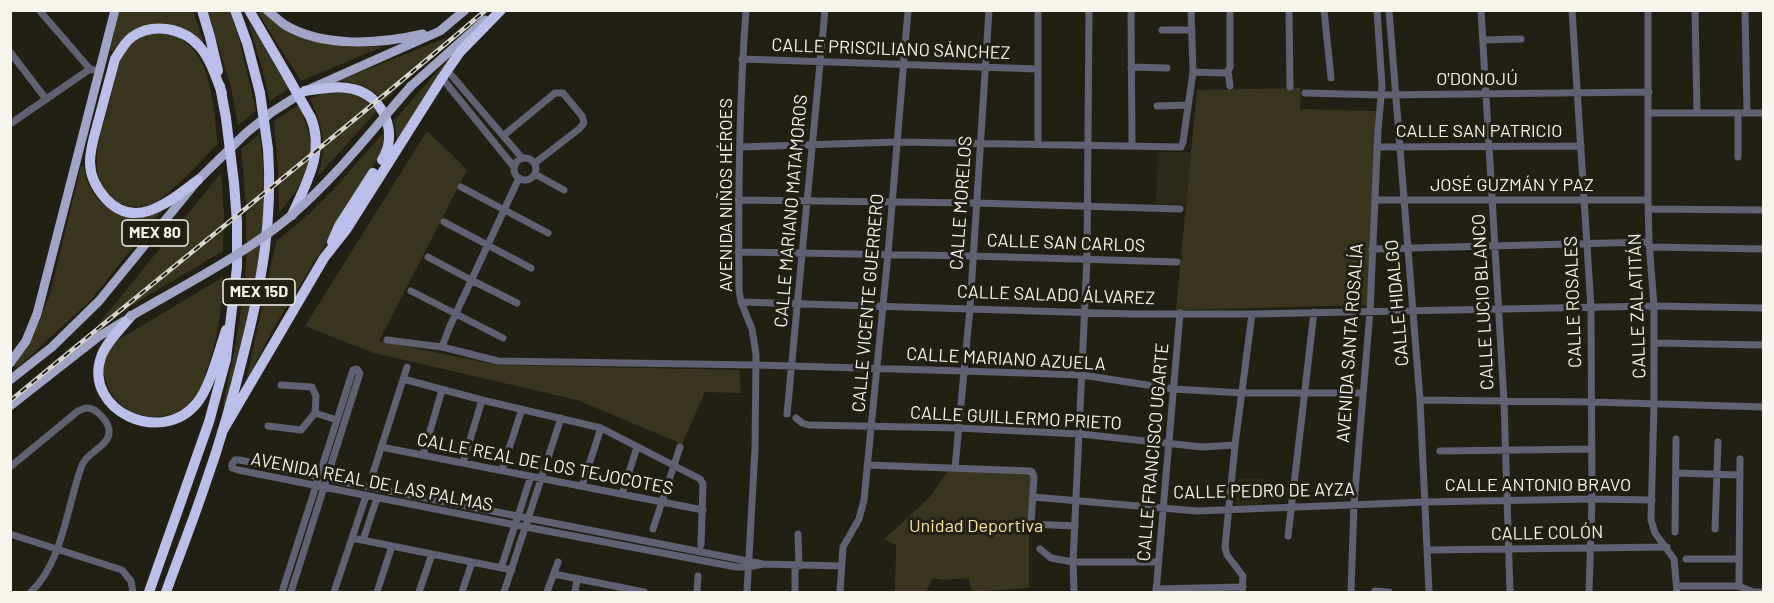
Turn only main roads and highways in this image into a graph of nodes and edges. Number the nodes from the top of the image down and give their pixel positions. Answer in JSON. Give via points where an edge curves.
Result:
{"nodes":[{"id":1,"x":115,"y":10,"type":"edge"},
{"id":2,"x":202,"y":10,"type":"edge"},
{"id":3,"x":235,"y":10,"type":"edge"},
{"id":4,"x":249,"y":10,"type":"edge"},
{"id":5,"x":267,"y":10,"type":"edge"},
{"id":6,"x":465,"y":10,"type":"edge"},
{"id":7,"x":496,"y":10,"type":"edge"},
{"id":8,"x":501,"y":10,"type":"edge"},
{"id":9,"x":440,"y":31,"type":"junction"},
{"id":10,"x":305,"y":91,"type":"junction"},
{"id":11,"x":222,"y":93,"type":"junction"},
{"id":12,"x":198,"y":180,"type":"junction"},
{"id":13,"x":292,"y":215,"type":"junction"},
{"id":14,"x":324,"y":258,"type":"junction"},
{"id":15,"x":232,"y":310,"type":"junction"},
{"id":16,"x":131,"y":316,"type":"junction"},
{"id":17,"x":10,"y":363,"type":"edge"},
{"id":18,"x":10,"y":381,"type":"edge"},
{"id":19,"x":10,"y":406,"type":"edge"},
{"id":20,"x":222,"y":432,"type":"junction"},
{"id":21,"x":167,"y":590,"type":"edge"},
{"id":22,"x":149,"y":592,"type":"edge"}],
"edges":[{"from":1,"to":17,"type":"main road","via":[[95,70],[37,314],[26,341]]},
{"from":2,"to":11,"type":"highway","number":"MEX 15D"},
{"from":3,"to":20,"type":"highway","number":"MEX 15D","bridge":true,"via":[[260,93],[270,193],[264,266]]},
{"from":4,"to":13,"type":"highway","bridge":true,"via":[[315,126],[314,164]]},
{"from":5,"to":9,"type":"main road","via":[[299,32],[322,38],[382,42]]},
{"from":6,"to":9,"type":"main road","number":"MEX 80"},
{"from":7,"to":13,"type":"main road","bridge":true,"via":[[411,86]]},
{"from":8,"to":14,"type":"highway","via":[[444,74],[346,230]]},
{"from":9,"to":10,"type":"main road","number":"MEX 80"},
{"from":10,"to":12,"type":"main road","number":"MEX 80","via":[[246,133]]},
{"from":10,"to":14,"type":"highway","via":[[341,87],[360,91],[378,106],[390,128],[387,152],[339,226]]},
{"from":11,"to":12,"type":"highway","via":[[202,49],[184,34],[158,28],[136,34],[115,59],[90,151],[91,173],[100,192],[118,208],[138,213],[159,208]]},
{"from":11,"to":15,"type":"highway","number":"MEX 15D","bridge":true,"via":[[237,222]]},
{"from":12,"to":18,"type":"main road","number":"MEX 80","via":[[99,302]]},
{"from":13,"to":16,"type":"main road","bridge":true,"via":[[240,252]]},
{"from":14,"to":20,"type":"highway"},
{"from":15,"to":16,"type":"highway","via":[[204,395],[186,414],[162,423],[134,420],[110,402],[102,388],[98,373],[101,357]]},
{"from":15,"to":22,"type":"highway","number":"MEX 15D","via":[[218,393]]},
{"from":16,"to":19,"type":"main road"},
{"from":20,"to":21,"type":"highway","number":"MEX 15D"}]}
